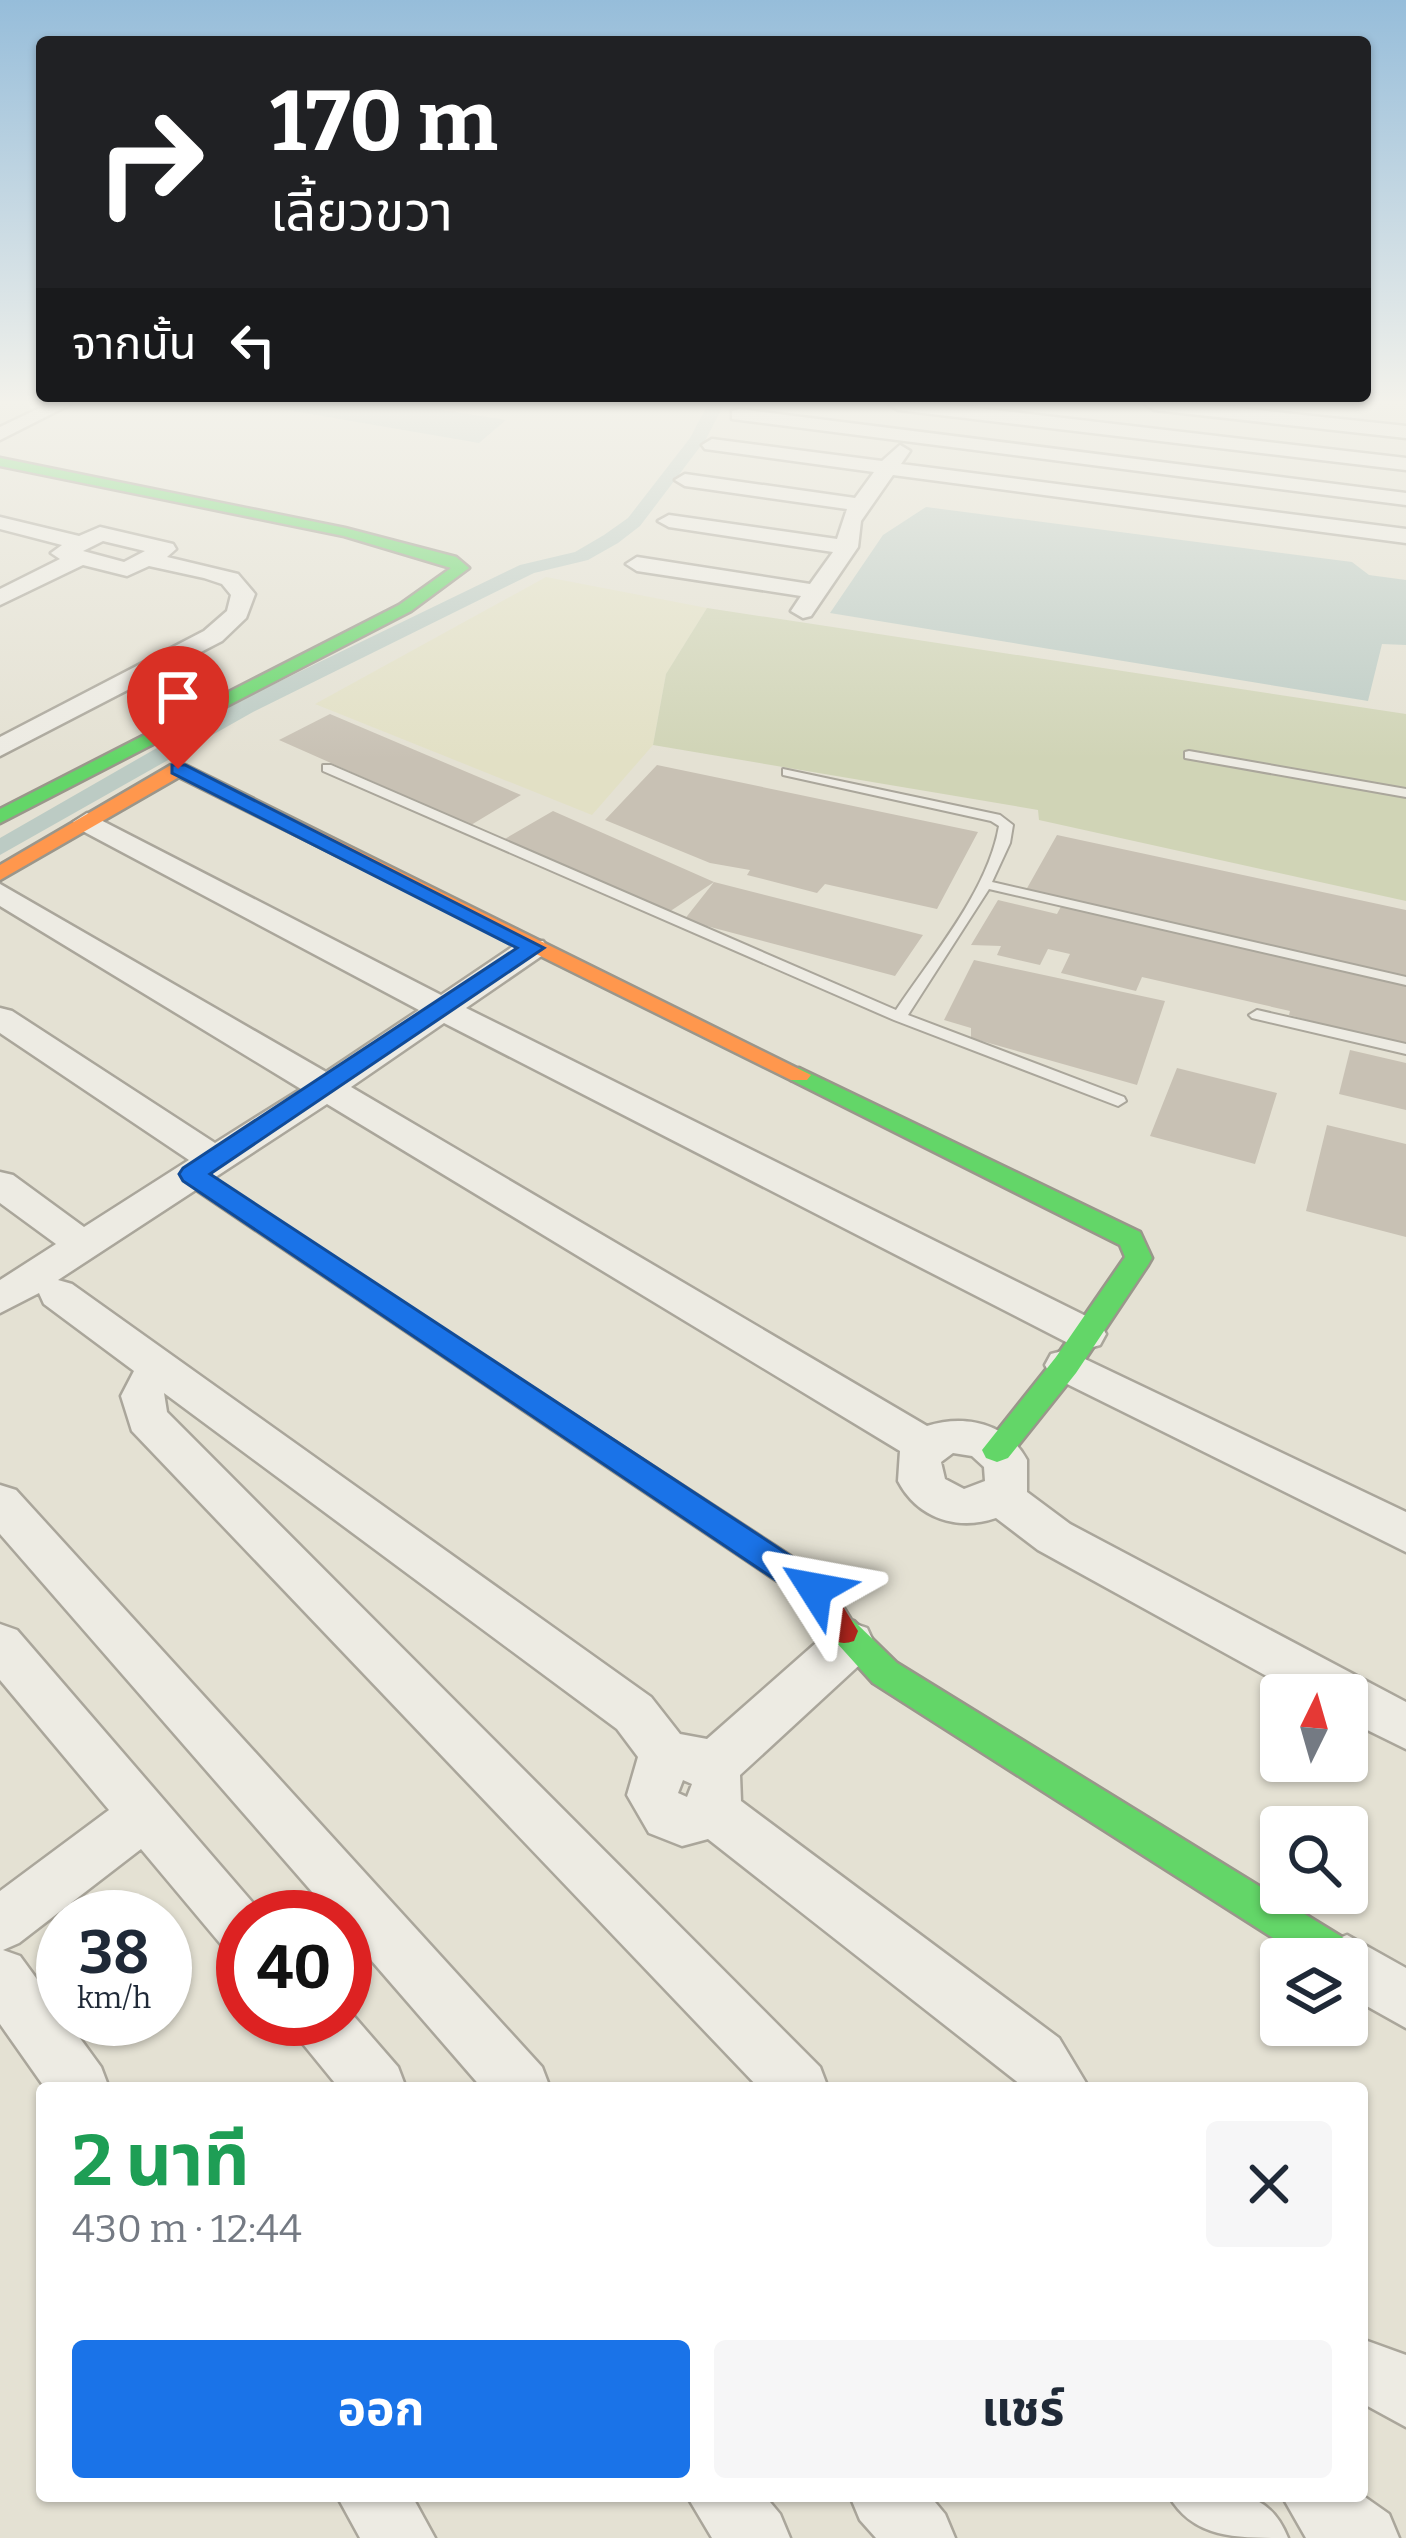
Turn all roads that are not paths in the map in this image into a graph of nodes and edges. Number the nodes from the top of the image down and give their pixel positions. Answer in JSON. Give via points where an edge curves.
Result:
{"nodes":[{"id":1,"x":298,"y":522,"type":"edge"},
{"id":2,"x":678,"y":522,"type":"edge"},
{"id":3,"x":850,"y":522,"type":"edge"},
{"id":4,"x":1301,"y":522,"type":"edge"},
{"id":5,"x":0,"y":523,"type":"edge"},
{"id":6,"x":1406,"y":536,"type":"edge"},
{"id":7,"x":848,"y":547,"type":"junction"},
{"id":8,"x":75,"y":551,"type":"junction"},
{"id":9,"x":638,"y":563,"type":"dead end"},
{"id":10,"x":0,"y":585,"type":"edge"},
{"id":11,"x":0,"y":598,"type":"edge"},
{"id":12,"x":0,"y":748,"type":"edge"},
{"id":13,"x":1189,"y":755,"type":"dead end"},
{"id":14,"x":327,"y":768,"type":"dead end"},
{"id":15,"x":788,"y":772,"type":"dead end"},
{"id":16,"x":1406,"y":793,"type":"edge"},
{"id":17,"x":0,"y":817,"type":"edge"},
{"id":18,"x":87,"y":822,"type":"junction"},
{"id":19,"x":0,"y":874,"type":"edge"},
{"id":20,"x":984,"y":884,"type":"junction"},
{"id":21,"x":0,"y":893,"type":"edge"},
{"id":22,"x":532,"y":948,"type":"junction"},
{"id":23,"x":1406,"y":981,"type":"edge"},
{"id":24,"x":442,"y":1010,"type":"junction"},
{"id":25,"x":1257,"y":1015,"type":"dead end"},
{"id":26,"x":899,"y":1017,"type":"junction"},
{"id":27,"x":0,"y":1018,"type":"edge"},
{"id":28,"x":1406,"y":1048,"type":"edge"},
{"id":29,"x":325,"y":1089,"type":"junction"},
{"id":30,"x":1118,"y":1101,"type":"dead end"},
{"id":31,"x":203,"y":1167,"type":"junction"},
{"id":32,"x":0,"y":1184,"type":"edge"},
{"id":33,"x":83,"y":1245,"type":"junction"},
{"id":34,"x":58,"y":1294,"type":"dead end"},
{"id":35,"x":0,"y":1299,"type":"edge"},
{"id":36,"x":1076,"y":1350,"type":"junction"},
{"id":37,"x":158,"y":1366,"type":"junction"},
{"id":38,"x":926,"y":1446,"type":"junction"},
{"id":39,"x":998,"y":1473,"type":"junction"},
{"id":40,"x":0,"y":1503,"type":"edge"},
{"id":41,"x":1406,"y":1533,"type":"edge"},
{"id":42,"x":850,"y":1643,"type":"junction"},
{"id":43,"x":0,"y":1645,"type":"edge"},
{"id":44,"x":1406,"y":1727,"type":"edge"},
{"id":45,"x":697,"y":1780,"type":"junction"},
{"id":46,"x":146,"y":1814,"type":"junction"},
{"id":47,"x":216,"y":1898,"type":"edge"},
{"id":48,"x":0,"y":1924,"type":"edge"},
{"id":49,"x":1307,"y":1938,"type":"edge"},
{"id":50,"x":0,"y":1976,"type":"edge"},
{"id":51,"x":1368,"y":1976,"type":"edge"},
{"id":52,"x":1406,"y":2000,"type":"edge"},
{"id":53,"x":342,"y":2046,"type":"edge"},
{"id":54,"x":76,"y":2082,"type":"edge"},
{"id":55,"x":372,"y":2082,"type":"edge"},
{"id":56,"x":515,"y":2082,"type":"edge"},
{"id":57,"x":793,"y":2082,"type":"edge"},
{"id":58,"x":1056,"y":2082,"type":"edge"},
{"id":59,"x":375,"y":2502,"type":"edge"},
{"id":60,"x":726,"y":2502,"type":"edge"},
{"id":61,"x":889,"y":2502,"type":"edge"},
{"id":62,"x":1210,"y":2502,"type":"edge"},
{"id":63,"x":1320,"y":2502,"type":"edge"},
{"id":64,"x":401,"y":2538,"type":"edge"},
{"id":65,"x":756,"y":2538,"type":"edge"},
{"id":66,"x":921,"y":2538,"type":"edge"},
{"id":67,"x":1254,"y":2538,"type":"edge"},
{"id":68,"x":1365,"y":2538,"type":"edge"}],
"edges":[{"from":1,"to":17,"type":"street","via":[[461,568],[405,608]]},
{"from":2,"to":7,"type":"street"},
{"from":3,"to":7,"type":"street"},
{"from":4,"to":6,"type":"street"},
{"from":5,"to":8,"type":"street"},
{"from":7,"to":9,"type":"street","via":[[810,601]]},
{"from":8,"to":10,"type":"street"},
{"from":8,"to":11,"type":"street"},
{"from":8,"to":12,"type":"street","via":[[100,534],[165,548],[146,559],[230,579],[243,594],[238,613],[213,636]]},
{"from":13,"to":16,"type":"lane"},
{"from":14,"to":26,"type":"lane"},
{"from":15,"to":20,"type":"lane","via":[[995,818],[1006,835]]},
{"from":18,"to":19,"type":"street"},
{"from":18,"to":22,"type":"street","via":[[178,769]]},
{"from":18,"to":24,"type":"street"},
{"from":20,"to":23,"type":"lane"},
{"from":20,"to":26,"type":"lane"},
{"from":21,"to":29,"type":"street"},
{"from":22,"to":24,"type":"street"},
{"from":22,"to":36,"type":"street","via":[[1131,1239],[1139,1258]]},
{"from":24,"to":29,"type":"street"},
{"from":24,"to":36,"type":"street"},
{"from":25,"to":28,"type":"lane"},
{"from":26,"to":30,"type":"lane"},
{"from":27,"to":31,"type":"street"},
{"from":29,"to":31,"type":"street"},
{"from":29,"to":38,"type":"street"},
{"from":31,"to":33,"type":"street"},
{"from":31,"to":42,"type":"street","via":[[815,1589]]},
{"from":32,"to":33,"type":"street"},
{"from":33,"to":35,"type":"street"},
{"from":34,"to":37,"type":"street"},
{"from":36,"to":39,"type":"street"},
{"from":36,"to":41,"type":"street"},
{"from":37,"to":45,"type":"street","via":[[634,1713]]},
{"from":37,"to":57,"type":"street","via":[[142,1396],[147,1419]]},
{"from":38,"to":39,"type":"street","via":[[969,1436]]},
{"from":38,"to":39,"type":"street","via":[[920,1481],[941,1502],[974,1508]]},
{"from":39,"to":44,"type":"street","via":[[1054,1537]]},
{"from":40,"to":56,"type":"street"},
{"from":42,"to":45,"type":"street"},
{"from":42,"to":49,"type":"street"},
{"from":43,"to":46,"type":"street"},
{"from":45,"to":58,"type":"street","via":[[1040,2058]]},
{"from":46,"to":47,"type":"street"},
{"from":46,"to":48,"type":"street"},
{"from":50,"to":54,"type":"street"},
{"from":51,"to":52,"type":"street"},
{"from":53,"to":55,"type":"street"},
{"from":59,"to":64,"type":"street"},
{"from":60,"to":65,"type":"street"},
{"from":61,"to":66,"type":"street"},
{"from":62,"to":67,"type":"street"},
{"from":63,"to":68,"type":"street"}]}
